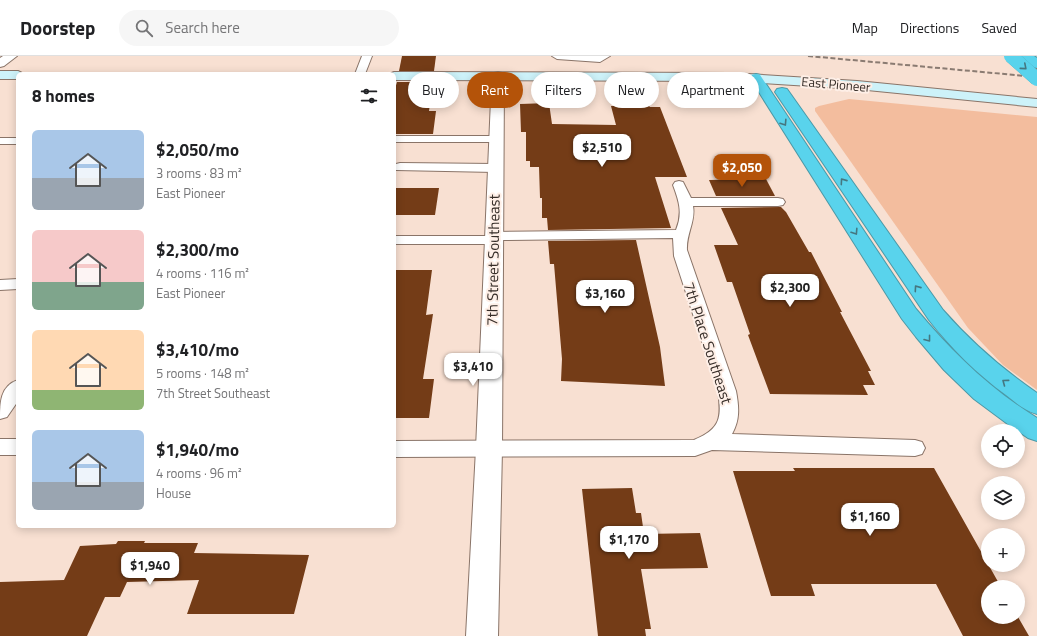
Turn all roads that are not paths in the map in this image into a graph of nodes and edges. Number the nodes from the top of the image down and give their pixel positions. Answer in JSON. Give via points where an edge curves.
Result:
{"nodes":[{"id":1,"x":11,"y":56,"type":"edge"},
{"id":2,"x":367,"y":56,"type":"edge"},
{"id":3,"x":557,"y":56,"type":"edge"},
{"id":4,"x":605,"y":56,"type":"edge"},
{"id":5,"x":1011,"y":56,"type":"edge"},
{"id":6,"x":1027,"y":56,"type":"edge"},
{"id":7,"x":0,"y":63,"type":"edge"},
{"id":8,"x":1037,"y":64,"type":"edge"},
{"id":9,"x":361,"y":72,"type":"edge"},
{"id":10,"x":0,"y":75,"type":"edge"},
{"id":11,"x":16,"y":75,"type":"edge"},
{"id":12,"x":396,"y":76,"type":"edge"},
{"id":13,"x":467,"y":76,"type":"edge"},
{"id":14,"x":523,"y":76,"type":"edge"},
{"id":15,"x":1037,"y":78,"type":"edge"},
{"id":16,"x":764,"y":79,"type":"junction"},
{"id":17,"x":1037,"y":103,"type":"edge"},
{"id":18,"x":497,"y":108,"type":"edge"},
{"id":19,"x":396,"y":139,"type":"edge"},
{"id":20,"x":496,"y":139,"type":"junction"},
{"id":21,"x":0,"y":141,"type":"edge"},
{"id":22,"x":16,"y":141,"type":"edge"},
{"id":23,"x":400,"y":167,"type":"dead end"},
{"id":24,"x":495,"y":168,"type":"junction"},
{"id":25,"x":778,"y":202,"type":"dead end"},
{"id":26,"x":681,"y":234,"type":"junction"},
{"id":27,"x":494,"y":238,"type":"junction"},
{"id":28,"x":396,"y":240,"type":"edge"},
{"id":29,"x":16,"y":284,"type":"edge"},
{"id":30,"x":0,"y":285,"type":"edge"},
{"id":31,"x":16,"y":390,"type":"edge"},
{"id":32,"x":1037,"y":405,"type":"edge"},
{"id":33,"x":0,"y":412,"type":"edge"},
{"id":34,"x":1037,"y":431,"type":"edge"},
{"id":35,"x":712,"y":442,"type":"junction"},
{"id":36,"x":0,"y":447,"type":"edge"},
{"id":37,"x":16,"y":447,"type":"edge"},
{"id":38,"x":915,"y":448,"type":"dead end"},
{"id":39,"x":396,"y":449,"type":"edge"},
{"id":40,"x":489,"y":449,"type":"junction"},
{"id":41,"x":482,"y":636,"type":"edge"}],
"edges":[{"from":1,"to":7,"type":"street"},
{"from":2,"to":9,"type":"lane"},
{"from":3,"to":4,"type":"lane","via":[[600,59]]},
{"from":5,"to":15,"type":"highway","one_way":true,"bridge":true},
{"from":6,"to":8,"type":"highway"},
{"from":10,"to":11,"type":"main road"},
{"from":12,"to":13,"type":"main road","name":"East Pioneer"},
{"from":14,"to":16,"type":"main road","name":"East Pioneer","via":[[708,76]]},
{"from":16,"to":17,"type":"main road","name":"East Pioneer","via":[[857,85]]},
{"from":32,"to":16,"type":"highway","one_way":true,"via":[[992,372],[953,337]]},
{"from":16,"to":34,"type":"highway","one_way":true,"via":[[909,314],[932,344],[985,395]]},
{"from":18,"to":20,"type":"street","name":"7th Street Southeast"},
{"from":19,"to":20,"type":"lane"},
{"from":20,"to":24,"type":"street","name":"7th Street Southeast"},
{"from":21,"to":22,"type":"lane"},
{"from":23,"to":24,"type":"lane"},
{"from":24,"to":27,"type":"street","name":"7th Street Southeast"},
{"from":25,"to":26,"type":"lane","name":"7th Place Southeast","via":[[682,193],[688,218]]},
{"from":26,"to":27,"type":"lane"},
{"from":26,"to":35,"type":"lane","name":"7th Place Southeast","via":[[680,256],[730,406],[729,422]]},
{"from":27,"to":28,"type":"lane"},
{"from":27,"to":40,"type":"street","name":"7th Street Southeast"},
{"from":29,"to":30,"type":"lane"},
{"from":31,"to":33,"type":"lane"},
{"from":35,"to":38,"type":"lane"},
{"from":35,"to":40,"type":"lane","via":[[695,448]]},
{"from":36,"to":37,"type":"lane"},
{"from":39,"to":40,"type":"lane"},
{"from":40,"to":41,"type":"street","name":"7th Street Southeast"}]}
